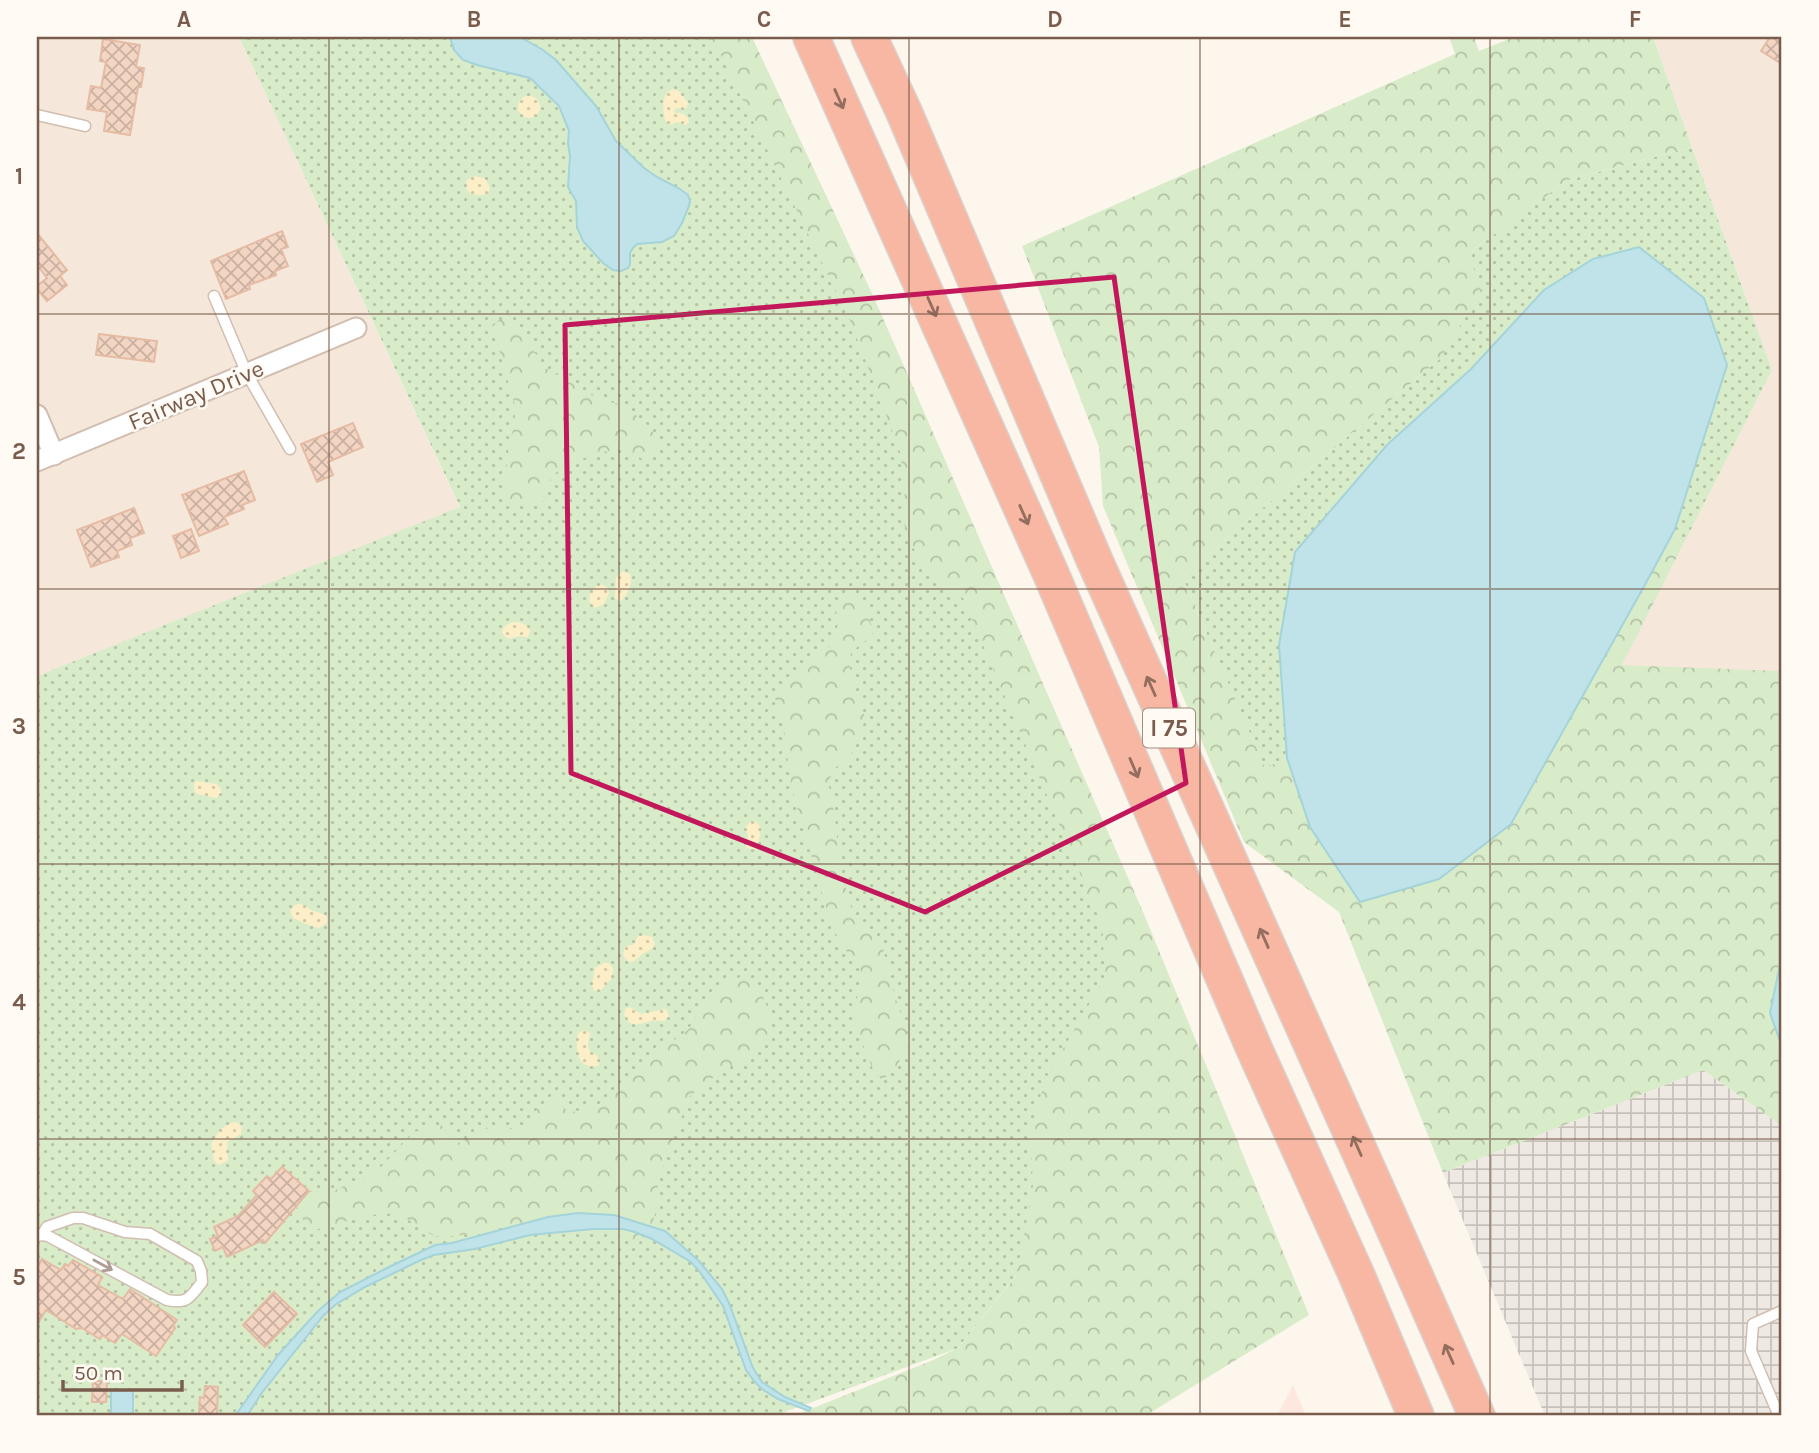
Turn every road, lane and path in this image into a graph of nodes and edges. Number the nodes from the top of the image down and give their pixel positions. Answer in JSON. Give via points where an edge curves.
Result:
{"nodes":[{"id":1,"x":811,"y":37,"type":"edge"},
{"id":2,"x":869,"y":37,"type":"edge"},
{"id":3,"x":37,"y":115,"type":"edge"},
{"id":4,"x":85,"y":126,"type":"dead end"},
{"id":5,"x":214,"y":296,"type":"dead end"},
{"id":6,"x":356,"y":328,"type":"dead end"},
{"id":7,"x":247,"y":374,"type":"junction"},
{"id":8,"x":37,"y":415,"type":"edge"},
{"id":9,"x":290,"y":449,"type":"dead end"},
{"id":10,"x":45,"y":458,"type":"edge"},
{"id":11,"x":39,"y":1235,"type":"edge"},
{"id":12,"x":1782,"y":1311,"type":"edge"},
{"id":13,"x":1416,"y":1416,"type":"edge"},
{"id":14,"x":1477,"y":1416,"type":"edge"},
{"id":15,"x":1779,"y":1416,"type":"edge"}],
"edges":[{"from":1,"to":13,"type":"highway","number":"I 75","one_way":true,"via":[[1051,574]]},
{"from":14,"to":2,"type":"highway","number":"I 75","one_way":true,"via":[[1094,559]]},
{"from":3,"to":4,"type":"lane"},
{"from":5,"to":7,"type":"lane"},
{"from":6,"to":7,"type":"street","name":"Fairway Drive"},
{"from":7,"to":9,"type":"lane"},
{"from":7,"to":10,"type":"street","name":"Fairway Drive"},
{"from":8,"to":10,"type":"street"},
{"from":11,"to":11,"type":"lane","one_way":true,"via":[[167,1300],[179,1303],[202,1282],[197,1261],[150,1234],[73,1218],[47,1227]]},
{"from":12,"to":15,"type":"lane","via":[[1754,1324],[1751,1351]]}]}
